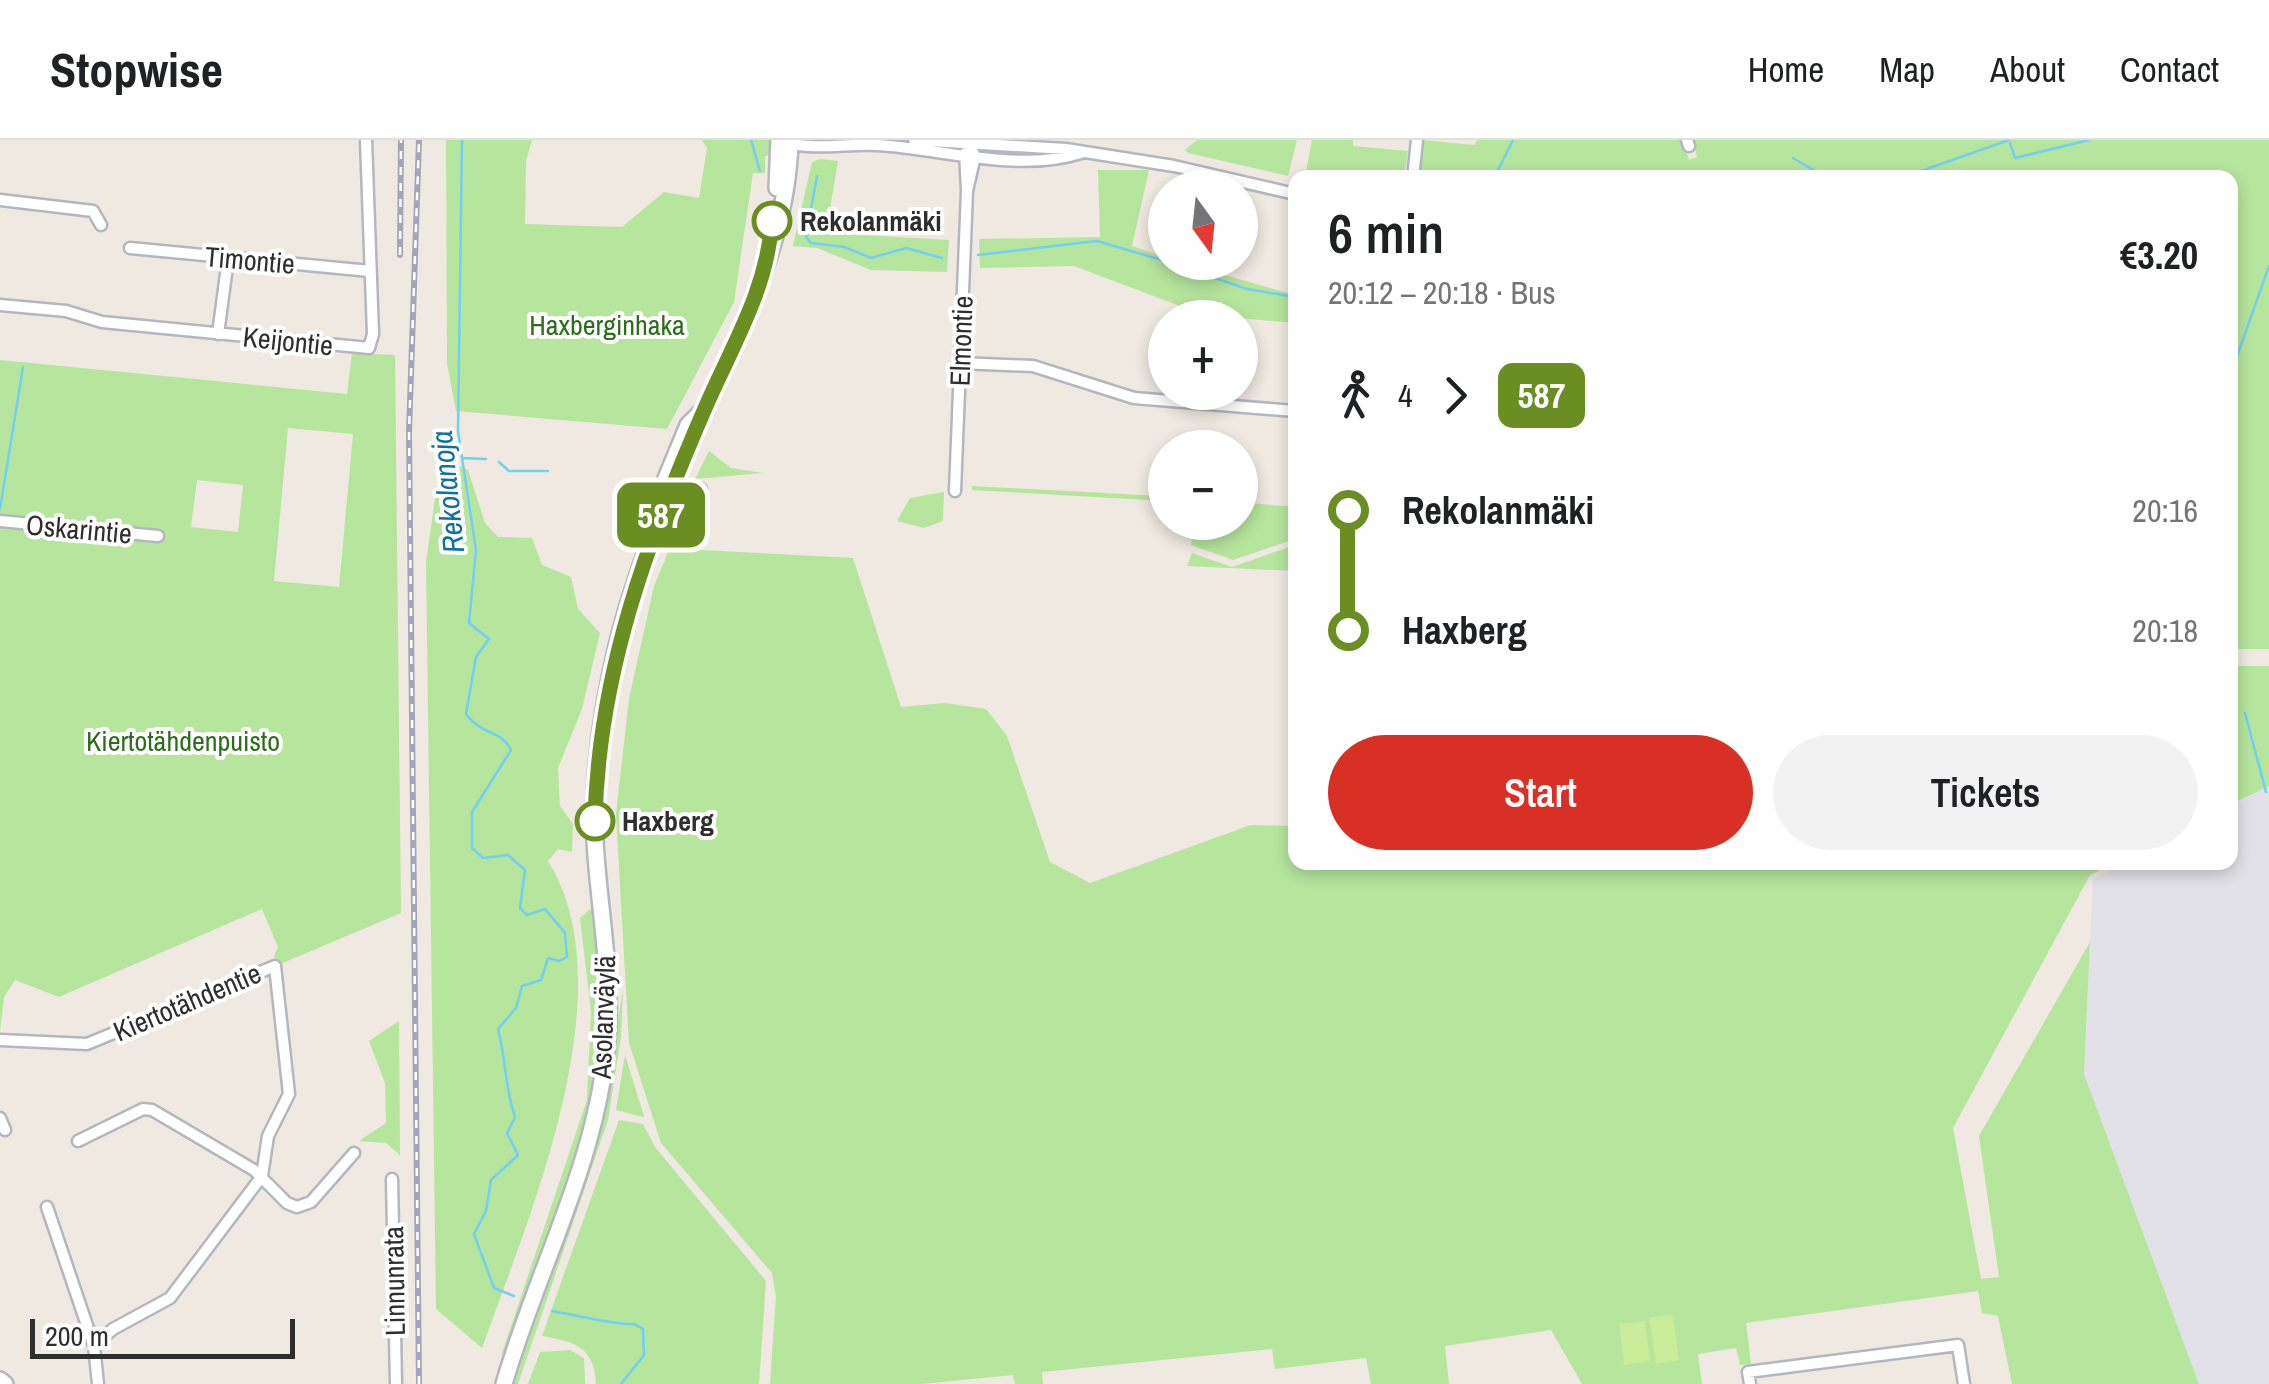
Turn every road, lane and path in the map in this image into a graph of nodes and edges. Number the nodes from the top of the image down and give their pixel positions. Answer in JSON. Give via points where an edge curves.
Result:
{"nodes":[{"id":1,"x":366,"y":140,"type":"edge"},
{"id":2,"x":914,"y":140,"type":"edge"},
{"id":3,"x":1417,"y":140,"type":"edge"},
{"id":4,"x":785,"y":141,"type":"edge"},
{"id":5,"x":969,"y":152,"type":"junction"},
{"id":6,"x":1413,"y":170,"type":"edge"},
{"id":7,"x":1288,"y":192,"type":"edge"},
{"id":8,"x":0,"y":200,"type":"edge"},
{"id":9,"x":101,"y":225,"type":"dead end"},
{"id":10,"x":130,"y":248,"type":"dead end"},
{"id":11,"x":228,"y":260,"type":"junction"},
{"id":12,"x":370,"y":270,"type":"junction"},
{"id":13,"x":0,"y":305,"type":"edge"},
{"id":14,"x":218,"y":334,"type":"junction"},
{"id":15,"x":960,"y":363,"type":"junction"},
{"id":16,"x":1288,"y":410,"type":"edge"},
{"id":17,"x":955,"y":491,"type":"dead end"},
{"id":18,"x":0,"y":521,"type":"edge"},
{"id":19,"x":158,"y":536,"type":"dead end"},
{"id":20,"x":0,"y":1040,"type":"edge"},
{"id":21,"x":0,"y":1118,"type":"edge"},
{"id":22,"x":5,"y":1130,"type":"dead end"},
{"id":23,"x":78,"y":1142,"type":"dead end"},
{"id":24,"x":354,"y":1153,"type":"dead end"},
{"id":25,"x":262,"y":1176,"type":"junction"},
{"id":26,"x":392,"y":1179,"type":"dead end"},
{"id":27,"x":47,"y":1207,"type":"dead end"},
{"id":28,"x":94,"y":1346,"type":"junction"},
{"id":29,"x":98,"y":1384,"type":"edge"},
{"id":30,"x":396,"y":1384,"type":"edge"},
{"id":31,"x":504,"y":1384,"type":"edge"},
{"id":32,"x":1750,"y":1384,"type":"edge"},
{"id":33,"x":1964,"y":1384,"type":"edge"}],
"edges":[{"from":1,"to":12,"type":"street","name":"Keijontie"},
{"from":2,"to":5,"type":"street"},
{"from":3,"to":6,"type":"street"},
{"from":4,"to":5,"type":"street"},
{"from":4,"to":31,"type":"main road","name":"Asolanväylä","via":[[784,200],[755,301],[670,485],[619,636],[596,789],[609,1015],[601,1091]]},
{"from":5,"to":7,"type":"street","via":[[1034,160],[1082,153]]},
{"from":5,"to":15,"type":"street","name":"Elmontie"},
{"from":8,"to":9,"type":"street","via":[[83,208]]},
{"from":10,"to":11,"type":"street","name":"Timontie"},
{"from":11,"to":12,"type":"street","name":"Timontie"},
{"from":11,"to":14,"type":"street"},
{"from":12,"to":14,"type":"street","name":"Keijontie","via":[[369,348]]},
{"from":13,"to":14,"type":"street","name":"Keijontie"},
{"from":15,"to":16,"type":"street","via":[[1033,366],[1134,398]]},
{"from":15,"to":17,"type":"street","name":"Elmontie"},
{"from":18,"to":19,"type":"street","name":"Oskarintie"},
{"from":20,"to":25,"type":"street","name":"Kiertotähdentie","via":[[87,1044],[275,966],[289,1094],[268,1136]]},
{"from":21,"to":22,"type":"street"},
{"from":23,"to":25,"type":"street","via":[[152,1110]]},
{"from":24,"to":25,"type":"street","via":[[303,1205],[286,1204]]},
{"from":25,"to":28,"type":"street","name":"Kiertotähdentie","via":[[170,1298]]},
{"from":26,"to":30,"type":"street","name":"Linnunrata"},
{"from":27,"to":28,"type":"street"},
{"from":28,"to":29,"type":"street"},
{"from":32,"to":33,"type":"street","via":[[1748,1372],[1958,1344]]}]}
